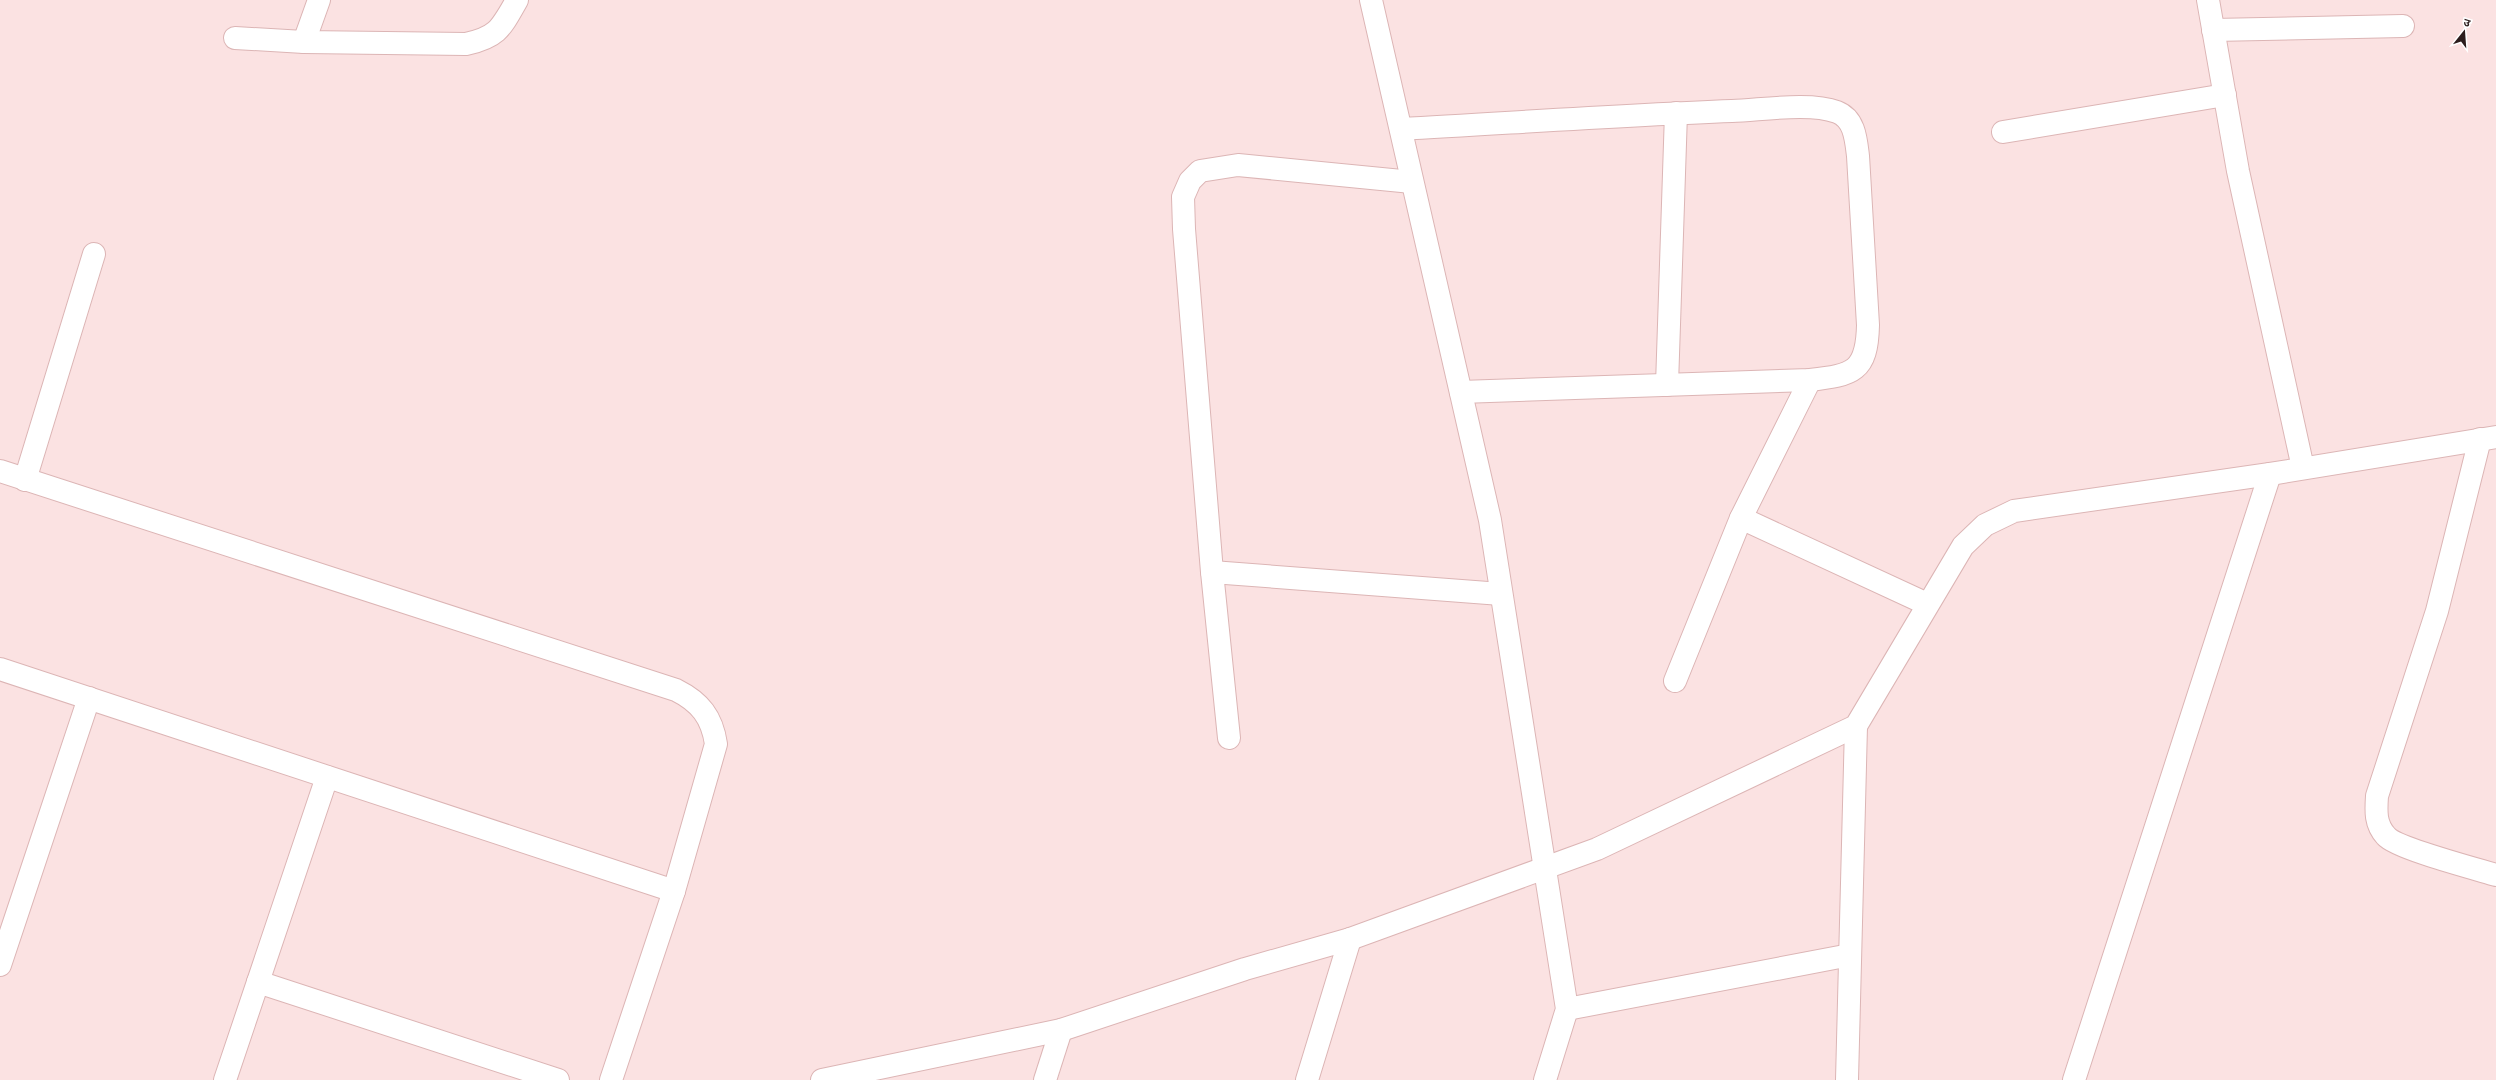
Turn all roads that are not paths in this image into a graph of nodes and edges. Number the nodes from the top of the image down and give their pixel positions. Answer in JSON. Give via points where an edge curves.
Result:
{"nodes":[{"id":1,"x":319,"y":0,"type":"edge"},
{"id":2,"x":517,"y":0,"type":"edge"},
{"id":3,"x":1371,"y":0,"type":"edge"},
{"id":4,"x":2208,"y":0,"type":"edge"},
{"id":5,"x":2403,"y":26,"type":"dead end"},
{"id":6,"x":2213,"y":30,"type":"junction"},
{"id":7,"x":235,"y":38,"type":"dead end"},
{"id":8,"x":304,"y":42,"type":"junction"},
{"id":9,"x":2225,"y":95,"type":"junction"},
{"id":10,"x":1676,"y":113,"type":"junction"},
{"id":11,"x":1400,"y":129,"type":"junction"},
{"id":12,"x":2003,"y":132,"type":"dead end"},
{"id":13,"x":1412,"y":182,"type":"junction"},
{"id":14,"x":94,"y":254,"type":"dead end"},
{"id":15,"x":1810,"y":380,"type":"junction"},
{"id":16,"x":1667,"y":385,"type":"junction"},
{"id":17,"x":1461,"y":392,"type":"junction"},
{"id":18,"x":2488,"y":438,"type":"edge"},
{"id":19,"x":2303,"y":468,"type":"junction"},
{"id":20,"x":0,"y":472,"type":"edge"},
{"id":21,"x":2270,"y":474,"type":"junction"},
{"id":22,"x":25,"y":480,"type":"junction"},
{"id":23,"x":1741,"y":518,"type":"junction"},
{"id":24,"x":1212,"y":572,"type":"junction"},
{"id":25,"x":1502,"y":594,"type":"junction"},
{"id":26,"x":1927,"y":604,"type":"junction"},
{"id":27,"x":0,"y":669,"type":"edge"},
{"id":28,"x":1675,"y":681,"type":"dead end"},
{"id":29,"x":89,"y":698,"type":"junction"},
{"id":30,"x":1856,"y":726,"type":"junction"},
{"id":31,"x":1229,"y":738,"type":"dead end"},
{"id":32,"x":327,"y":777,"type":"junction"},
{"id":33,"x":1544,"y":868,"type":"junction"},
{"id":34,"x":2496,"y":875,"type":"edge"},
{"id":35,"x":674,"y":891,"type":"junction"},
{"id":36,"x":1350,"y":939,"type":"junction"},
{"id":37,"x":1850,"y":954,"type":"junction"},
{"id":38,"x":0,"y":965,"type":"edge"},
{"id":39,"x":258,"y":982,"type":"junction"},
{"id":40,"x":1567,"y":1009,"type":"junction"},
{"id":41,"x":1061,"y":1030,"type":"junction"},
{"id":42,"x":225,"y":1080,"type":"edge"},
{"id":43,"x":558,"y":1080,"type":"edge"},
{"id":44,"x":611,"y":1080,"type":"edge"},
{"id":45,"x":822,"y":1080,"type":"edge"},
{"id":46,"x":1045,"y":1080,"type":"edge"},
{"id":47,"x":1307,"y":1080,"type":"edge"},
{"id":48,"x":1545,"y":1080,"type":"edge"},
{"id":49,"x":1847,"y":1080,"type":"edge"},
{"id":50,"x":2074,"y":1080,"type":"edge"}],
"edges":[{"from":1,"to":8,"type":"street"},
{"from":2,"to":8,"type":"street","via":[[499,30],[486,40],[466,44]]},
{"from":3,"to":11,"type":"street"},
{"from":4,"to":6,"type":"street"},
{"from":5,"to":6,"type":"street"},
{"from":6,"to":9,"type":"street"},
{"from":7,"to":8,"type":"street"},
{"from":9,"to":12,"type":"street"},
{"from":9,"to":19,"type":"street","via":[[2238,170]]},
{"from":10,"to":11,"type":"street"},
{"from":10,"to":15,"type":"street","via":[[1810,108],[1836,112],[1849,121],[1855,135],[1858,156],[1868,325],[1867,347],[1859,362],[1842,376]]},
{"from":10,"to":16,"type":"street"},
{"from":11,"to":13,"type":"street"},
{"from":13,"to":17,"type":"street"},
{"from":13,"to":24,"type":"street","via":[[1238,165],[1200,171],[1190,181],[1183,197],[1184,229]]},
{"from":14,"to":22,"type":"street"},
{"from":15,"to":16,"type":"street"},
{"from":15,"to":23,"type":"street"},
{"from":16,"to":17,"type":"street"},
{"from":17,"to":25,"type":"street","via":[[1490,520]]},
{"from":18,"to":19,"type":"street"},
{"from":18,"to":34,"type":"street","via":[[2437,611],[2382,782],[2376,813],[2378,825],[2387,838]]},
{"from":19,"to":21,"type":"street"},
{"from":20,"to":22,"type":"street"},
{"from":21,"to":26,"type":"street","via":[[2014,511],[1985,525],[1963,546]]},
{"from":21,"to":50,"type":"street"},
{"from":22,"to":35,"type":"street","via":[[676,690],[691,698],[707,714],[713,727],[716,744]]},
{"from":23,"to":26,"type":"street"},
{"from":23,"to":28,"type":"street"},
{"from":24,"to":25,"type":"street"},
{"from":24,"to":31,"type":"street"},
{"from":25,"to":33,"type":"street"},
{"from":26,"to":30,"type":"street"},
{"from":27,"to":29,"type":"street"},
{"from":29,"to":32,"type":"street"},
{"from":29,"to":38,"type":"street"},
{"from":30,"to":33,"type":"street","via":[[1597,849]]},
{"from":30,"to":37,"type":"street"},
{"from":32,"to":35,"type":"street"},
{"from":32,"to":39,"type":"street"},
{"from":33,"to":36,"type":"street"},
{"from":33,"to":40,"type":"street"},
{"from":35,"to":44,"type":"street"},
{"from":36,"to":41,"type":"street","via":[[1245,969]]},
{"from":36,"to":47,"type":"street"},
{"from":37,"to":40,"type":"street"},
{"from":37,"to":49,"type":"street"},
{"from":39,"to":42,"type":"street"},
{"from":39,"to":43,"type":"street"},
{"from":40,"to":48,"type":"street"},
{"from":41,"to":45,"type":"street"},
{"from":41,"to":46,"type":"street"}]}
